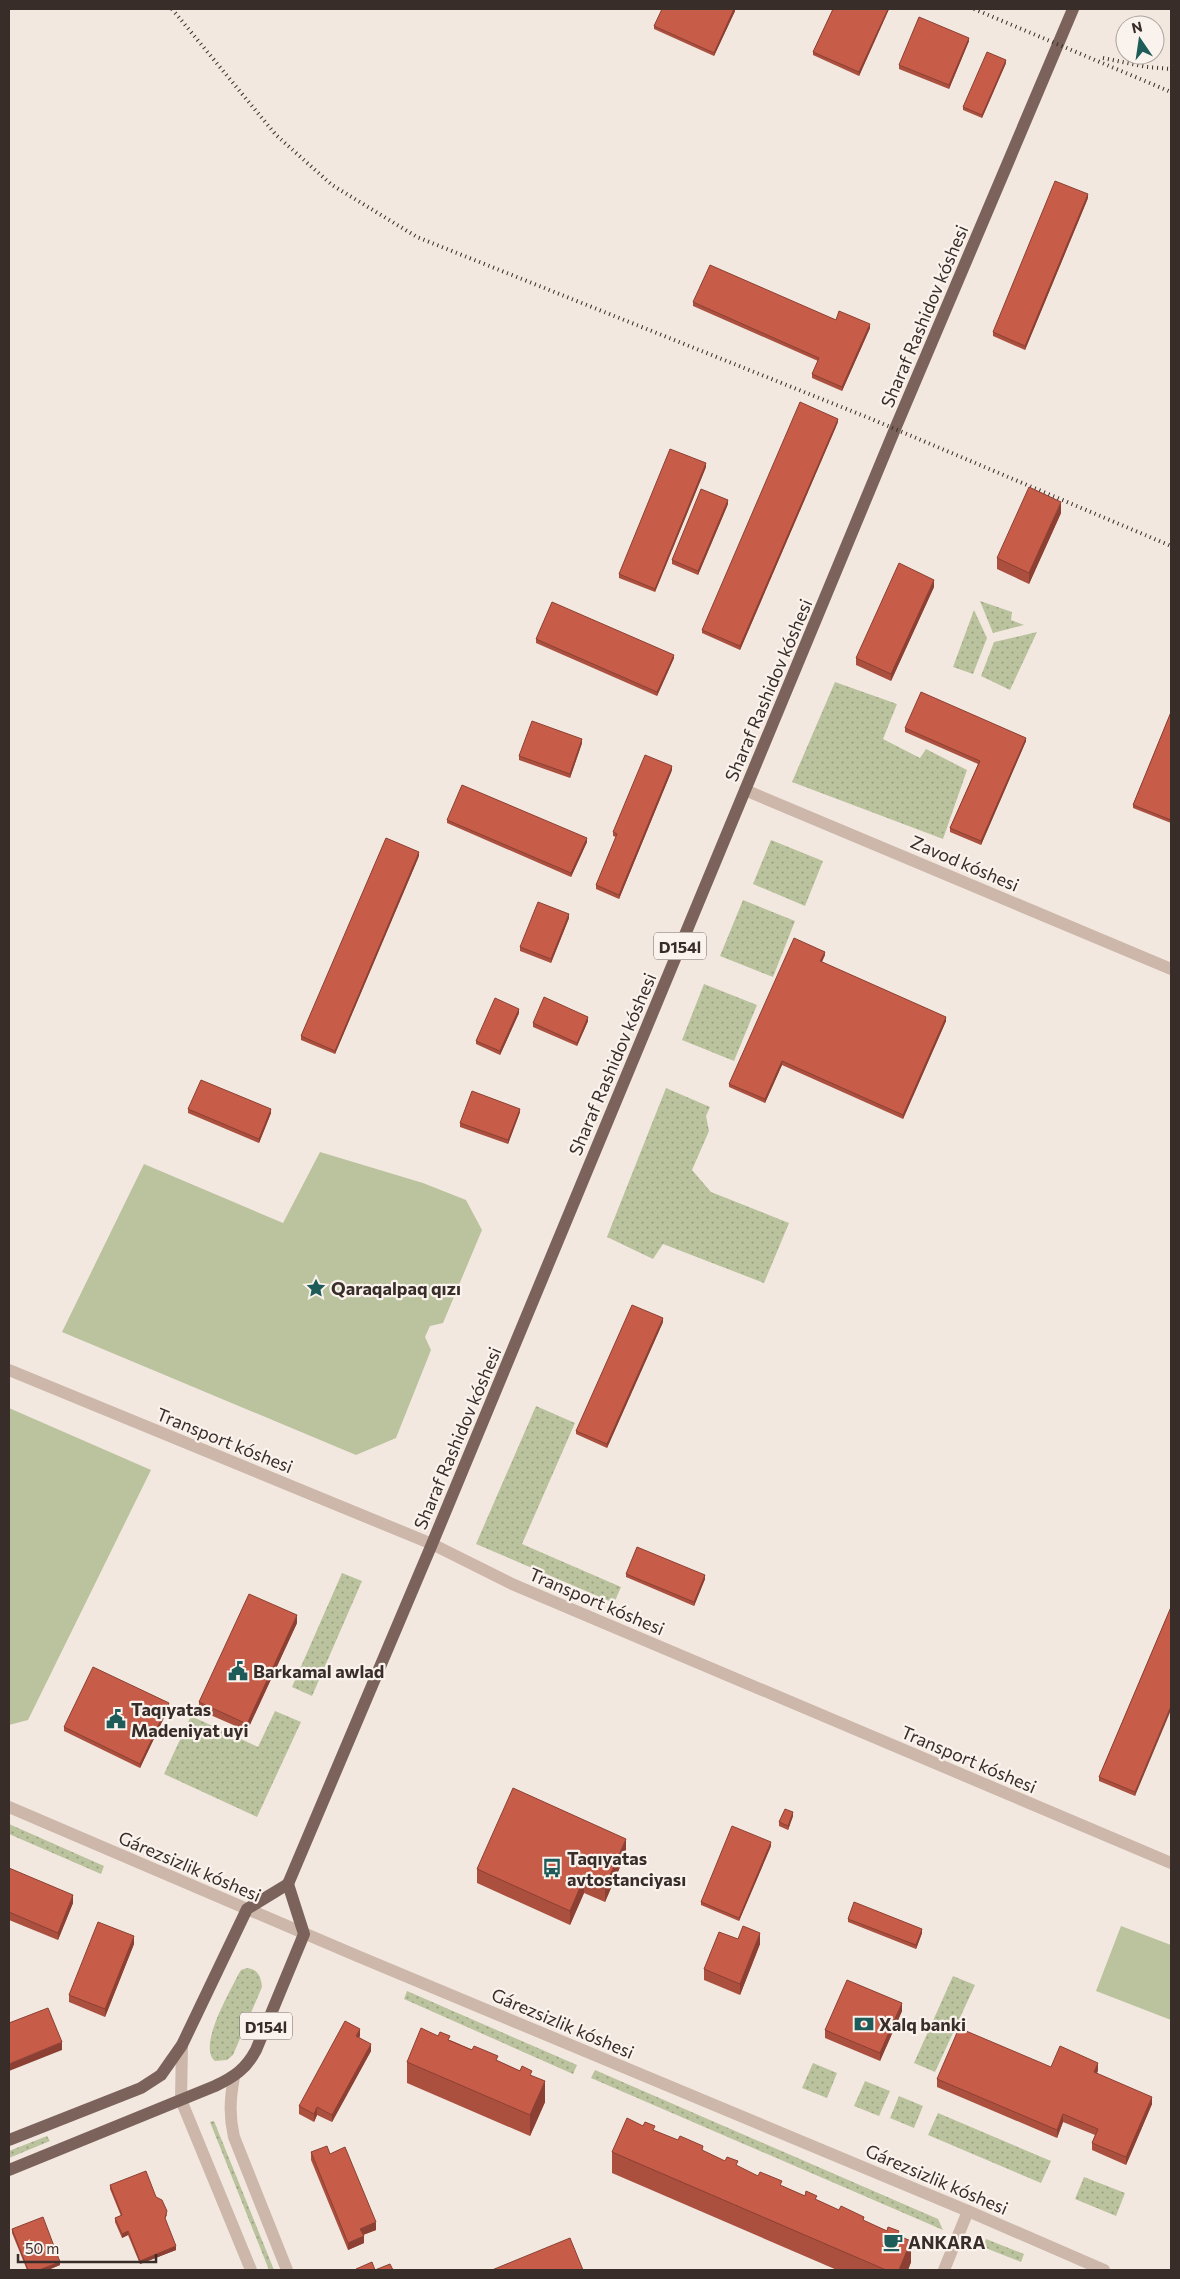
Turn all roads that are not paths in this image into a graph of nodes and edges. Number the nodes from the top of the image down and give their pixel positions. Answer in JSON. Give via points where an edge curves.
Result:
{"nodes":[{"id":1,"x":1073,"y":9,"type":"edge"},
{"id":2,"x":745,"y":790,"type":"junction"},
{"id":3,"x":1171,"y":969,"type":"edge"},
{"id":4,"x":9,"y":1370,"type":"edge"},
{"id":5,"x":432,"y":1544,"type":"junction"},
{"id":6,"x":9,"y":1807,"type":"edge"},
{"id":7,"x":1171,"y":1864,"type":"edge"},
{"id":8,"x":288,"y":1884,"type":"junction"},
{"id":9,"x":247,"y":1909,"type":"junction"},
{"id":10,"x":304,"y":1934,"type":"junction"},
{"id":11,"x":182,"y":2044,"type":"junction"},
{"id":12,"x":234,"y":2077,"type":"junction"},
{"id":13,"x":181,"y":2100,"type":"junction"},
{"id":14,"x":9,"y":2140,"type":"edge"},
{"id":15,"x":9,"y":2170,"type":"edge"},
{"id":16,"x":968,"y":2211,"type":"junction"},
{"id":17,"x":251,"y":2270,"type":"edge"},
{"id":18,"x":287,"y":2270,"type":"edge"},
{"id":19,"x":944,"y":2270,"type":"edge"},
{"id":20,"x":1104,"y":2270,"type":"edge"}],
"edges":[{"from":1,"to":2,"type":"main road","name":"Sharaf Rashidov kóshesi","number":"D154l"},
{"from":2,"to":3,"type":"street","name":"Zavod kóshesi"},
{"from":2,"to":5,"type":"main road","name":"Sharaf Rashidov kóshesi","number":"D154l"},
{"from":4,"to":5,"type":"street","name":"Transport kóshesi"},
{"from":5,"to":7,"type":"street","name":"Transport kóshesi","via":[[512,1584]]},
{"from":5,"to":8,"type":"main road","name":"Sharaf Rashidov kóshesi","number":"D154l"},
{"from":6,"to":9,"type":"street","name":"Gárezsizlik kóshesi"},
{"from":8,"to":9,"type":"main road"},
{"from":8,"to":10,"type":"main road"},
{"from":9,"to":10,"type":"street","name":"Gárezsizlik kóshesi"},
{"from":9,"to":11,"type":"main road"},
{"from":10,"to":12,"type":"main road","number":"D154l","via":[[256,2050],[248,2065]]},
{"from":10,"to":16,"type":"street","name":"Gárezsizlik kóshesi"},
{"from":11,"to":13,"type":"street"},
{"from":11,"to":14,"type":"main road","via":[[161,2075],[141,2088]]},
{"from":12,"to":13,"type":"main road","number":"D154l"},
{"from":12,"to":18,"type":"street","via":[[230,2117],[234,2137]]},
{"from":13,"to":15,"type":"main road","number":"D154l"},
{"from":13,"to":17,"type":"street"},
{"from":16,"to":19,"type":"street"},
{"from":16,"to":20,"type":"street","name":"Gárezsizlik kóshesi"}]}
